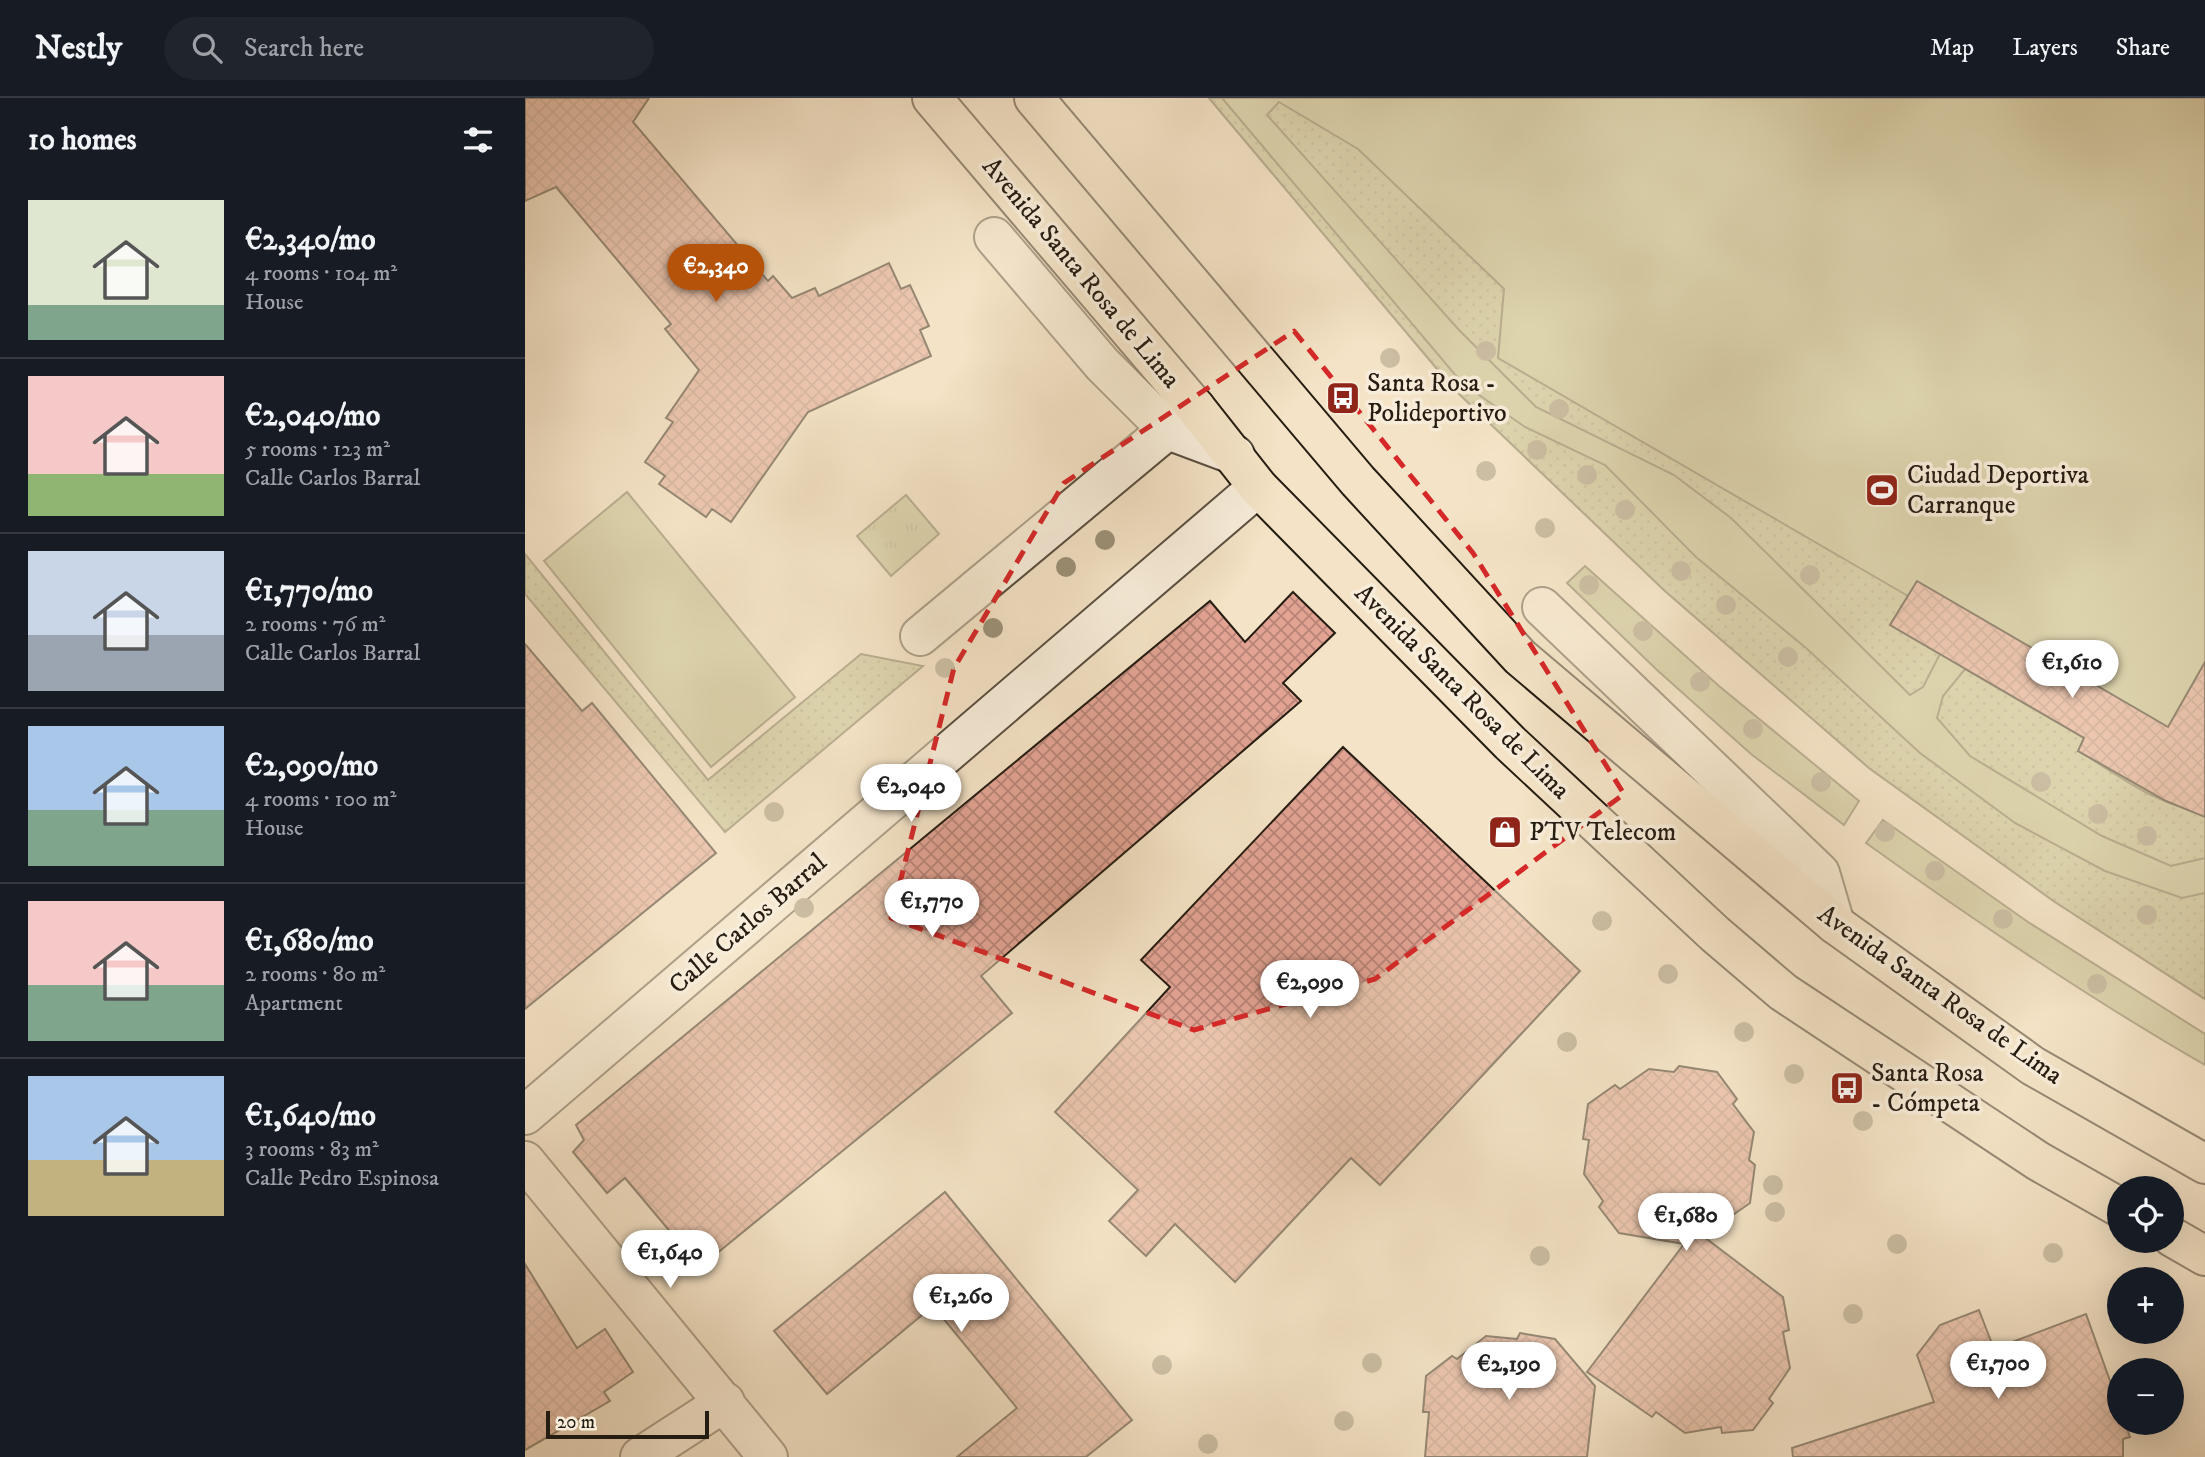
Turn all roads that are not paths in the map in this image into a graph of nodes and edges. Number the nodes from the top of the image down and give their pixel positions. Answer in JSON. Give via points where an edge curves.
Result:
{"nodes":[{"id":1,"x":932,"y":98,"type":"edge"},
{"id":2,"x":1034,"y":98,"type":"edge"},
{"id":3,"x":994,"y":237,"type":"dead end"},
{"id":4,"x":1181,"y":419,"type":"junction"},
{"id":5,"x":1258,"y":487,"type":"junction"},
{"id":6,"x":1542,"y":607,"type":"dead end"},
{"id":7,"x":920,"y":636,"type":"dead end"},
{"id":8,"x":1835,"y":924,"type":"junction"},
{"id":9,"x":525,"y":1115,"type":"edge"},
{"id":10,"x":525,"y":1161,"type":"edge"},
{"id":11,"x":2205,"y":1164,"type":"edge"},
{"id":12,"x":2107,"y":1200,"type":"edge"},
{"id":13,"x":2184,"y":1244,"type":"edge"},
{"id":14,"x":2205,"y":1256,"type":"edge"},
{"id":15,"x":725,"y":1402,"type":"junction"},
{"id":16,"x":640,"y":1457,"type":"edge"},
{"id":17,"x":768,"y":1457,"type":"edge"}],
"edges":[{"from":1,"to":4,"type":"main road","name":"Avenida Santa Rosa de Lima"},
{"from":2,"to":8,"type":"main road","name":"Avenida Santa Rosa de Lima","via":[[1358,481],[1520,657]]},
{"from":3,"to":4,"type":"street","via":[[1102,364]]},
{"from":4,"to":5,"type":"main road","name":"Avenida Santa Rosa de Lima","via":[[1235,455]]},
{"from":4,"to":7,"type":"street"},
{"from":5,"to":9,"type":"street","name":"Calle Carlos Barral"},
{"from":5,"to":12,"type":"main road","name":"Avenida Santa Rosa de Lima","via":[[1510,743],[1783,992],[2038,1161]]},
{"from":6,"to":8,"type":"street","via":[[1820,873]]},
{"from":8,"to":11,"type":"main road","name":"Avenida Santa Rosa de Lima","via":[[2033,1066]]},
{"from":10,"to":15,"type":"street"},
{"from":13,"to":14,"type":"main road"},
{"from":15,"to":16,"type":"street"},
{"from":15,"to":17,"type":"street"}]}
